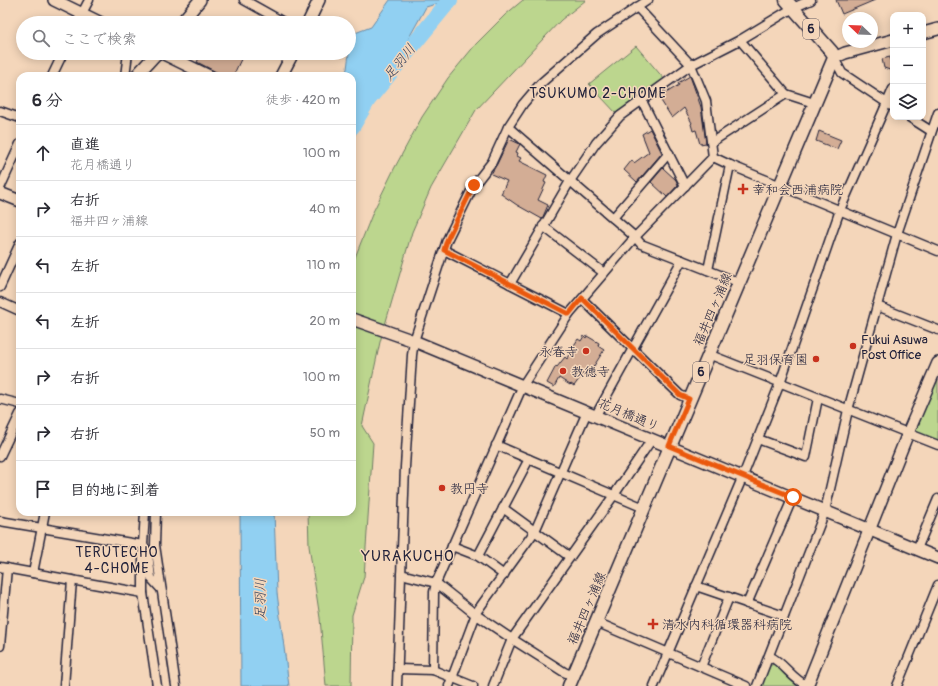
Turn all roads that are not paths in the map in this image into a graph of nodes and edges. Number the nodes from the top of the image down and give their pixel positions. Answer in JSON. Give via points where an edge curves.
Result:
{"nodes":[{"id":1,"x":54,"y":0,"type":"edge"},
{"id":2,"x":89,"y":0,"type":"edge"},
{"id":3,"x":200,"y":0,"type":"edge"},
{"id":4,"x":244,"y":0,"type":"edge"},
{"id":5,"x":319,"y":0,"type":"edge"},
{"id":6,"x":648,"y":0,"type":"edge"},
{"id":7,"x":811,"y":0,"type":"edge"},
{"id":8,"x":789,"y":4,"type":"edge"},
{"id":9,"x":637,"y":7,"type":"junction"},
{"id":10,"x":77,"y":16,"type":"edge"},
{"id":11,"x":81,"y":16,"type":"edge"},
{"id":12,"x":187,"y":16,"type":"edge"},
{"id":13,"x":273,"y":16,"type":"edge"},
{"id":14,"x":311,"y":16,"type":"edge"},
{"id":15,"x":938,"y":29,"type":"edge"},
{"id":16,"x":926,"y":32,"type":"edge"},
{"id":17,"x":740,"y":40,"type":"junction"},
{"id":18,"x":890,"y":41,"type":"edge"},
{"id":19,"x":834,"y":58,"type":"junction"},
{"id":20,"x":60,"y":60,"type":"edge"},
{"id":21,"x":127,"y":60,"type":"edge"},
{"id":22,"x":151,"y":60,"type":"edge"},
{"id":23,"x":176,"y":60,"type":"edge"},
{"id":24,"x":289,"y":60,"type":"edge"},
{"id":25,"x":691,"y":65,"type":"junction"},
{"id":26,"x":54,"y":72,"type":"edge"},
{"id":27,"x":126,"y":72,"type":"edge"},
{"id":28,"x":140,"y":72,"type":"edge"},
{"id":29,"x":201,"y":72,"type":"edge"},
{"id":30,"x":283,"y":72,"type":"edge"},
{"id":31,"x":786,"y":94,"type":"junction"},
{"id":32,"x":642,"y":101,"type":"junction"},
{"id":33,"x":814,"y":103,"type":"junction"},
{"id":34,"x":890,"y":105,"type":"edge"},
{"id":35,"x":0,"y":111,"type":"edge"},
{"id":36,"x":938,"y":113,"type":"edge"},
{"id":37,"x":16,"y":117,"type":"edge"},
{"id":38,"x":914,"y":120,"type":"edge"},
{"id":39,"x":508,"y":127,"type":"junction"},
{"id":40,"x":932,"y":131,"type":"junction"},
{"id":41,"x":712,"y":142,"type":"junction"},
{"id":42,"x":16,"y":153,"type":"edge"},
{"id":43,"x":669,"y":153,"type":"junction"},
{"id":44,"x":714,"y":157,"type":"junction"},
{"id":45,"x":730,"y":165,"type":"junction"},
{"id":46,"x":570,"y":181,"type":"junction"},
{"id":47,"x":780,"y":185,"type":"junction"},
{"id":48,"x":685,"y":186,"type":"junction"},
{"id":49,"x":0,"y":188,"type":"edge"},
{"id":50,"x":0,"y":193,"type":"edge"},
{"id":51,"x":16,"y":199,"type":"edge"},
{"id":52,"x":840,"y":210,"type":"junction"},
{"id":53,"x":613,"y":218,"type":"junction"},
{"id":54,"x":543,"y":226,"type":"junction"},
{"id":55,"x":897,"y":234,"type":"junction"},
{"id":56,"x":635,"y":237,"type":"junction"},
{"id":57,"x":444,"y":250,"type":"junction"},
{"id":58,"x":938,"y":251,"type":"edge"},
{"id":59,"x":16,"y":252,"type":"edge"},
{"id":60,"x":682,"y":260,"type":"junction"},
{"id":61,"x":708,"y":270,"type":"junction"},
{"id":62,"x":604,"y":273,"type":"junction"},
{"id":63,"x":738,"y":282,"type":"junction"},
{"id":64,"x":510,"y":284,"type":"junction"},
{"id":65,"x":0,"y":287,"type":"edge"},
{"id":66,"x":582,"y":298,"type":"junction"},
{"id":67,"x":0,"y":302,"type":"edge"},
{"id":68,"x":877,"y":306,"type":"junction"},
{"id":69,"x":16,"y":309,"type":"edge"},
{"id":70,"x":569,"y":314,"type":"junction"},
{"id":71,"x":356,"y":320,"type":"edge"},
{"id":72,"x":938,"y":330,"type":"edge"},
{"id":73,"x":411,"y":339,"type":"junction"},
{"id":74,"x":633,"y":348,"type":"junction"},
{"id":75,"x":708,"y":354,"type":"junction"},
{"id":76,"x":938,"y":363,"type":"edge"},
{"id":77,"x":780,"y":383,"type":"junction"},
{"id":78,"x":523,"y":385,"type":"junction"},
{"id":79,"x":0,"y":398,"type":"edge"},
{"id":80,"x":818,"y":398,"type":"junction"},
{"id":81,"x":689,"y":399,"type":"junction"},
{"id":82,"x":16,"y":403,"type":"edge"},
{"id":83,"x":848,"y":410,"type":"junction"},
{"id":84,"x":591,"y":414,"type":"junction"},
{"id":85,"x":16,"y":422,"type":"edge"},
{"id":86,"x":908,"y":433,"type":"junction"},
{"id":87,"x":652,"y":439,"type":"junction"},
{"id":88,"x":758,"y":439,"type":"junction"},
{"id":89,"x":496,"y":445,"type":"junction"},
{"id":90,"x":938,"y":445,"type":"edge"},
{"id":91,"x":669,"y":446,"type":"junction"},
{"id":92,"x":0,"y":456,"type":"edge"},
{"id":93,"x":529,"y":460,"type":"junction"},
{"id":94,"x":562,"y":473,"type":"junction"},
{"id":95,"x":743,"y":476,"type":"junction"},
{"id":96,"x":614,"y":496,"type":"junction"},
{"id":97,"x":793,"y":497,"type":"junction"},
{"id":98,"x":938,"y":499,"type":"edge"},
{"id":99,"x":503,"y":508,"type":"junction"},
{"id":100,"x":644,"y":508,"type":"junction"},
{"id":101,"x":825,"y":511,"type":"junction"},
{"id":102,"x":44,"y":516,"type":"edge"},
{"id":103,"x":145,"y":516,"type":"edge"},
{"id":104,"x":156,"y":516,"type":"edge"},
{"id":105,"x":0,"y":521,"type":"edge"},
{"id":106,"x":41,"y":528,"type":"junction"},
{"id":107,"x":871,"y":530,"type":"junction"},
{"id":108,"x":535,"y":532,"type":"junction"},
{"id":109,"x":143,"y":545,"type":"junction"},
{"id":110,"x":452,"y":546,"type":"junction"},
{"id":111,"x":917,"y":549,"type":"junction"},
{"id":112,"x":478,"y":556,"type":"junction"},
{"id":113,"x":570,"y":557,"type":"junction"},
{"id":114,"x":938,"y":558,"type":"edge"},
{"id":115,"x":3,"y":567,"type":"edge"},
{"id":116,"x":33,"y":573,"type":"junction"},
{"id":117,"x":401,"y":574,"type":"junction"},
{"id":118,"x":504,"y":575,"type":"junction"},
{"id":119,"x":72,"y":580,"type":"junction"},
{"id":120,"x":436,"y":583,"type":"junction"},
{"id":121,"x":938,"y":585,"type":"edge"},
{"id":122,"x":696,"y":586,"type":"junction"},
{"id":123,"x":161,"y":589,"type":"junction"},
{"id":124,"x":143,"y":593,"type":"junction"},
{"id":125,"x":729,"y":598,"type":"junction"},
{"id":126,"x":747,"y":604,"type":"junction"},
{"id":127,"x":476,"y":614,"type":"junction"},
{"id":128,"x":784,"y":616,"type":"junction"},
{"id":129,"x":596,"y":622,"type":"junction"},
{"id":130,"x":512,"y":639,"type":"junction"},
{"id":131,"x":0,"y":646,"type":"edge"},
{"id":132,"x":668,"y":653,"type":"junction"},
{"id":133,"x":769,"y":656,"type":"junction"},
{"id":134,"x":701,"y":666,"type":"junction"},
{"id":135,"x":398,"y":669,"type":"junction"},
{"id":136,"x":432,"y":670,"type":"junction"},
{"id":137,"x":571,"y":681,"type":"edge"},
{"id":138,"x":451,"y":682,"type":"edge"},
{"id":139,"x":729,"y":683,"type":"edge"},
{"id":140,"x":64,"y":686,"type":"edge"},
{"id":141,"x":157,"y":686,"type":"edge"},
{"id":142,"x":176,"y":686,"type":"edge"},
{"id":143,"x":397,"y":686,"type":"edge"},
{"id":144,"x":473,"y":686,"type":"edge"},
{"id":145,"x":492,"y":686,"type":"edge"},
{"id":146,"x":654,"y":686,"type":"edge"},
{"id":147,"x":746,"y":686,"type":"edge"},
{"id":148,"x":757,"y":686,"type":"edge"},
{"id":149,"x":808,"y":686,"type":"edge"},
{"id":150,"x":897,"y":686,"type":"edge"}],
"edges":[{"from":1,"to":10,"type":"street"},
{"from":2,"to":11,"type":"street"},
{"from":3,"to":12,"type":"street"},
{"from":4,"to":13,"type":"street"},
{"from":5,"to":14,"type":"street"},
{"from":6,"to":9,"type":"street"},
{"from":7,"to":8,"type":"street"},
{"from":8,"to":17,"type":"street"},
{"from":8,"to":19,"type":"main road","number":"6","via":[[832,52]]},
{"from":9,"to":25,"type":"street"},
{"from":9,"to":39,"type":"street","via":[[597,34],[540,84]]},
{"from":15,"to":16,"type":"street"},
{"from":17,"to":25,"type":"street"},
{"from":17,"to":31,"type":"street"},
{"from":18,"to":19,"type":"street"},
{"from":19,"to":33,"type":"main road","name":"福井四ヶ浦線","number":"6"},
{"from":19,"to":34,"type":"street","via":[[842,73]]},
{"from":20,"to":26,"type":"street"},
{"from":21,"to":27,"type":"street"},
{"from":22,"to":28,"type":"street"},
{"from":23,"to":29,"type":"street"},
{"from":24,"to":30,"type":"street"},
{"from":25,"to":32,"type":"street"},
{"from":25,"to":41,"type":"street","via":[[706,101]]},
{"from":31,"to":33,"type":"street"},
{"from":31,"to":41,"type":"street"},
{"from":32,"to":43,"type":"street"},
{"from":32,"to":46,"type":"street","via":[[620,116],[596,143]]},
{"from":33,"to":47,"type":"main road","name":"福井四ヶ浦線","number":"6"},
{"from":34,"to":52,"type":"street"},
{"from":35,"to":37,"type":"street"},
{"from":36,"to":40,"type":"street"},
{"from":38,"to":40,"type":"street"},
{"from":39,"to":46,"type":"street"},
{"from":39,"to":57,"type":"street","via":[[492,162],[474,185]]},
{"from":40,"to":55,"type":"street"},
{"from":41,"to":44,"type":"street"},
{"from":42,"to":49,"type":"street"},
{"from":43,"to":48,"type":"street"},
{"from":43,"to":53,"type":"street"},
{"from":44,"to":45,"type":"street"},
{"from":44,"to":48,"type":"street"},
{"from":45,"to":47,"type":"street"},
{"from":45,"to":61,"type":"street"},
{"from":46,"to":53,"type":"street"},
{"from":46,"to":54,"type":"street"},
{"from":47,"to":52,"type":"street"},
{"from":47,"to":63,"type":"main road","name":"福井四ヶ浦線","number":"6"},
{"from":48,"to":56,"type":"street"},
{"from":50,"to":51,"type":"street"},
{"from":52,"to":55,"type":"street"},
{"from":52,"to":77,"type":"street"},
{"from":53,"to":56,"type":"street"},
{"from":54,"to":62,"type":"street"},
{"from":54,"to":64,"type":"street"},
{"from":55,"to":58,"type":"street"},
{"from":55,"to":68,"type":"street"},
{"from":56,"to":60,"type":"street","via":[[641,244]]},
{"from":56,"to":62,"type":"street"},
{"from":57,"to":64,"type":"street"},
{"from":57,"to":73,"type":"street"},
{"from":59,"to":65,"type":"street"},
{"from":60,"to":61,"type":"street"},
{"from":60,"to":74,"type":"street"},
{"from":61,"to":63,"type":"street"},
{"from":62,"to":66,"type":"street"},
{"from":63,"to":75,"type":"main road","name":"福井四ヶ浦線","number":"6"},
{"from":64,"to":70,"type":"street"},
{"from":66,"to":70,"type":"street"},
{"from":66,"to":74,"type":"street"},
{"from":67,"to":69,"type":"street"},
{"from":68,"to":72,"type":"street"},
{"from":68,"to":83,"type":"street"},
{"from":70,"to":78,"type":"street"},
{"from":71,"to":73,"type":"street","name":"花月橋通り"},
{"from":73,"to":78,"type":"street","name":"花月橋通り"},
{"from":73,"to":117,"type":"street"},
{"from":74,"to":81,"type":"street","via":[[680,395]]},
{"from":74,"to":84,"type":"street"},
{"from":75,"to":77,"type":"street"},
{"from":75,"to":81,"type":"main road","name":"福井四ヶ浦線","number":"6"},
{"from":76,"to":86,"type":"street"},
{"from":77,"to":80,"type":"street"},
{"from":77,"to":88,"type":"street"},
{"from":78,"to":84,"type":"street","name":"花月橋通り"},
{"from":78,"to":89,"type":"street"},
{"from":79,"to":82,"type":"street"},
{"from":80,"to":83,"type":"street"},
{"from":80,"to":88,"type":"street","via":[[806,457]]},
{"from":81,"to":91,"type":"main road","name":"福井四ヶ浦線","number":"6"},
{"from":83,"to":86,"type":"street"},
{"from":83,"to":101,"type":"street"},
{"from":84,"to":87,"type":"street","name":"花月橋通り"},
{"from":84,"to":94,"type":"street"},
{"from":85,"to":92,"type":"street"},
{"from":86,"to":90,"type":"street"},
{"from":86,"to":107,"type":"street"},
{"from":87,"to":91,"type":"street","name":"花月橋通り"},
{"from":87,"to":96,"type":"street"},
{"from":88,"to":95,"type":"street"},
{"from":89,"to":93,"type":"street"},
{"from":89,"to":110,"type":"street"},
{"from":91,"to":95,"type":"street","name":"花月橋通り"},
{"from":91,"to":100,"type":"main road","name":"福井四ヶ浦線","number":"6"},
{"from":93,"to":94,"type":"street"},
{"from":93,"to":99,"type":"street"},
{"from":94,"to":96,"type":"street"},
{"from":94,"to":108,"type":"street"},
{"from":95,"to":97,"type":"street","name":"花月橋通り"},
{"from":95,"to":122,"type":"street"},
{"from":96,"to":100,"type":"street"},
{"from":96,"to":113,"type":"street"},
{"from":97,"to":101,"type":"street","name":"花月橋通り"},
{"from":97,"to":126,"type":"street"},
{"from":98,"to":111,"type":"street"},
{"from":99,"to":108,"type":"street"},
{"from":99,"to":112,"type":"street"},
{"from":100,"to":129,"type":"main road","name":"福井四ヶ浦線","number":"6"},
{"from":101,"to":107,"type":"street","name":"花月橋通り"},
{"from":101,"to":128,"type":"street"},
{"from":102,"to":106,"type":"street"},
{"from":103,"to":109,"type":"street"},
{"from":104,"to":123,"type":"street","via":[[155,545]]},
{"from":105,"to":106,"type":"street"},
{"from":106,"to":109,"type":"street"},
{"from":106,"to":116,"type":"street"},
{"from":107,"to":111,"type":"street","name":"花月橋通り"},
{"from":107,"to":149,"type":"street"},
{"from":108,"to":113,"type":"street"},
{"from":108,"to":118,"type":"street"},
{"from":109,"to":123,"type":"street","via":[[148,554],[151,578]]},
{"from":109,"to":124,"type":"street"},
{"from":110,"to":112,"type":"street"},
{"from":110,"to":120,"type":"street"},
{"from":111,"to":114,"type":"street","name":"花月橋通り"},
{"from":112,"to":118,"type":"street"},
{"from":113,"to":130,"type":"street"},
{"from":115,"to":116,"type":"street"},
{"from":115,"to":131,"type":"street"},
{"from":116,"to":119,"type":"street"},
{"from":117,"to":120,"type":"street"},
{"from":117,"to":135,"type":"street"},
{"from":118,"to":127,"type":"street"},
{"from":119,"to":124,"type":"street"},
{"from":119,"to":140,"type":"street"},
{"from":120,"to":127,"type":"street"},
{"from":120,"to":136,"type":"street"},
{"from":121,"to":150,"type":"street"},
{"from":122,"to":125,"type":"street"},
{"from":122,"to":132,"type":"street"},
{"from":123,"to":142,"type":"street"},
{"from":124,"to":141,"type":"street"},
{"from":125,"to":126,"type":"street"},
{"from":125,"to":134,"type":"street"},
{"from":126,"to":128,"type":"street"},
{"from":127,"to":130,"type":"street"},
{"from":127,"to":138,"type":"street"},
{"from":128,"to":133,"type":"street"},
{"from":129,"to":132,"type":"street"},
{"from":129,"to":137,"type":"main road","name":"福井四ヶ浦線","number":"6"},
{"from":130,"to":137,"type":"street","via":[[564,672]]},
{"from":130,"to":145,"type":"street"},
{"from":132,"to":134,"type":"street"},
{"from":132,"to":146,"type":"street"},
{"from":133,"to":148,"type":"street"},
{"from":133,"to":149,"type":"street","via":[[799,682]]},
{"from":134,"to":139,"type":"street"},
{"from":135,"to":136,"type":"street"},
{"from":135,"to":143,"type":"street"},
{"from":136,"to":138,"type":"street"},
{"from":138,"to":144,"type":"street"},
{"from":139,"to":147,"type":"street"}]}
